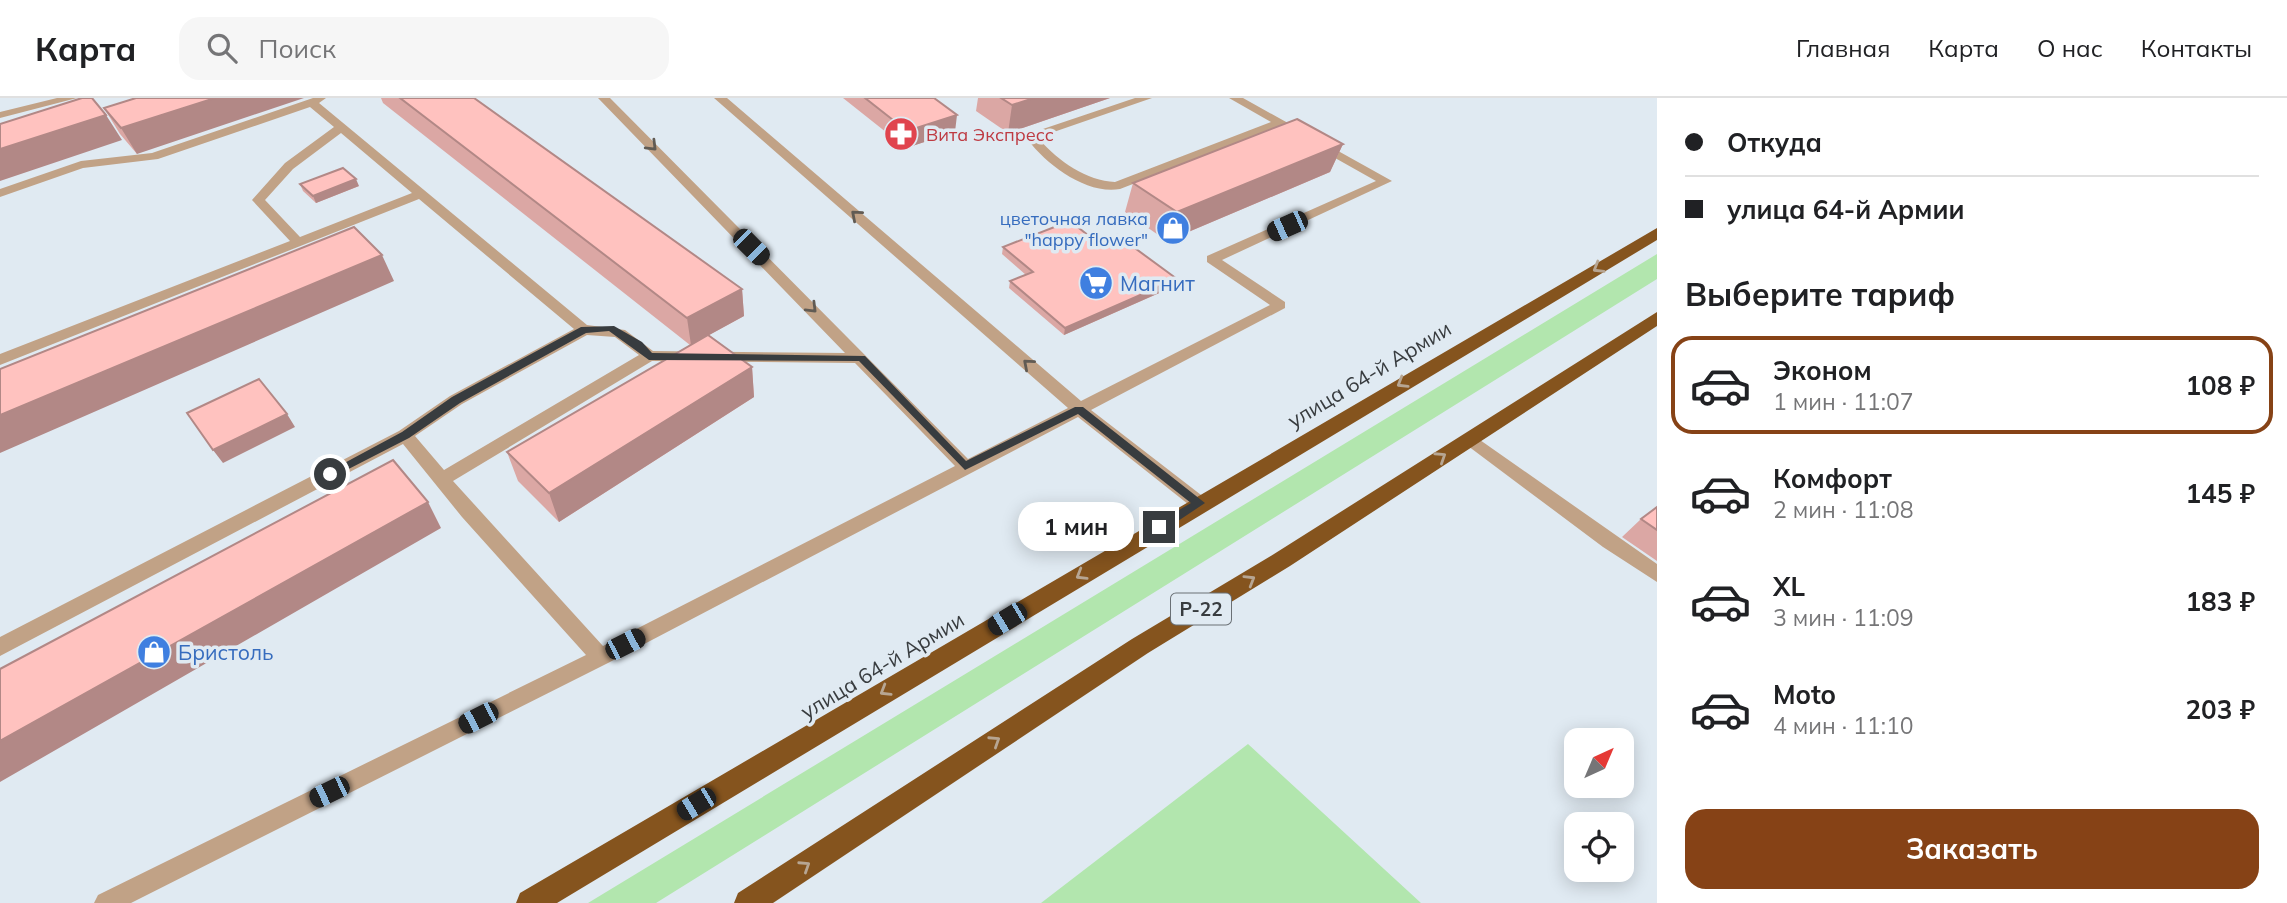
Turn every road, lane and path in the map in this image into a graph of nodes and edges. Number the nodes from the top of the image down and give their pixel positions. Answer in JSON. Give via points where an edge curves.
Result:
{"nodes":[{"id":1,"x":71,"y":98,"type":"edge"},
{"id":2,"x":604,"y":98,"type":"edge"},
{"id":3,"x":720,"y":98,"type":"edge"},
{"id":4,"x":1146,"y":98,"type":"edge"},
{"id":5,"x":1235,"y":98,"type":"edge"},
{"id":6,"x":317,"y":100,"type":"edge"},
{"id":7,"x":0,"y":115,"type":"edge"},
{"id":8,"x":1280,"y":124,"type":"junction"},
{"id":9,"x":341,"y":127,"type":"junction"},
{"id":10,"x":0,"y":193,"type":"edge"},
{"id":11,"x":421,"y":194,"type":"junction"},
{"id":12,"x":1657,"y":233,"type":"edge"},
{"id":13,"x":298,"y":242,"type":"junction"},
{"id":14,"x":1657,"y":318,"type":"edge"},
{"id":15,"x":584,"y":330,"type":"junction"},
{"id":16,"x":649,"y":356,"type":"junction"},
{"id":17,"x":862,"y":358,"type":"junction"},
{"id":18,"x":0,"y":359,"type":"edge"},
{"id":19,"x":1079,"y":409,"type":"junction"},
{"id":20,"x":405,"y":435,"type":"junction"},
{"id":21,"x":1470,"y":439,"type":"junction"},
{"id":22,"x":965,"y":466,"type":"junction"},
{"id":23,"x":441,"y":480,"type":"junction"},
{"id":24,"x":1199,"y":503,"type":"junction"},
{"id":25,"x":1657,"y":573,"type":"edge"},
{"id":26,"x":0,"y":647,"type":"edge"},
{"id":27,"x":601,"y":657,"type":"junction"},
{"id":28,"x":106,"y":903,"type":"edge"},
{"id":29,"x":530,"y":903,"type":"edge"},
{"id":30,"x":748,"y":903,"type":"edge"}],
"edges":[{"from":1,"to":7,"type":"street"},
{"from":2,"to":17,"type":"street","one_way":true},
{"from":19,"to":3,"type":"street","one_way":true},
{"from":4,"to":8,"type":"street","via":[[1041,133],[1034,140],[1101,187],[1116,186]]},
{"from":5,"to":8,"type":"street"},
{"from":6,"to":9,"type":"street"},
{"from":6,"to":10,"type":"street","via":[[154,156],[80,165]]},
{"from":8,"to":19,"type":"street","via":[[1386,181],[1212,259],[1280,305]]},
{"from":9,"to":11,"type":"street"},
{"from":9,"to":13,"type":"street","via":[[289,166],[258,200]]},
{"from":11,"to":13,"type":"street"},
{"from":11,"to":15,"type":"street"},
{"from":12,"to":24,"type":"highway","name":"улица 64-й Армии","one_way":true},
{"from":13,"to":18,"type":"street"},
{"from":14,"to":21,"type":"highway","number":"Р-22"},
{"from":15,"to":16,"type":"street","via":[[611,328]]},
{"from":15,"to":20,"type":"street","via":[[456,400]]},
{"from":16,"to":17,"type":"street"},
{"from":16,"to":23,"type":"street"},
{"from":17,"to":22,"type":"street"},
{"from":19,"to":22,"type":"street"},
{"from":19,"to":24,"type":"street"},
{"from":20,"to":23,"type":"street"},
{"from":20,"to":26,"type":"street"},
{"from":21,"to":25,"type":"street"},
{"from":30,"to":21,"type":"highway","number":"Р-22","one_way":true,"via":[[1140,646]]},
{"from":22,"to":27,"type":"street"},
{"from":23,"to":27,"type":"street"},
{"from":24,"to":29,"type":"highway","name":"улица 64-й Армии","one_way":true},
{"from":27,"to":28,"type":"street"}]}
